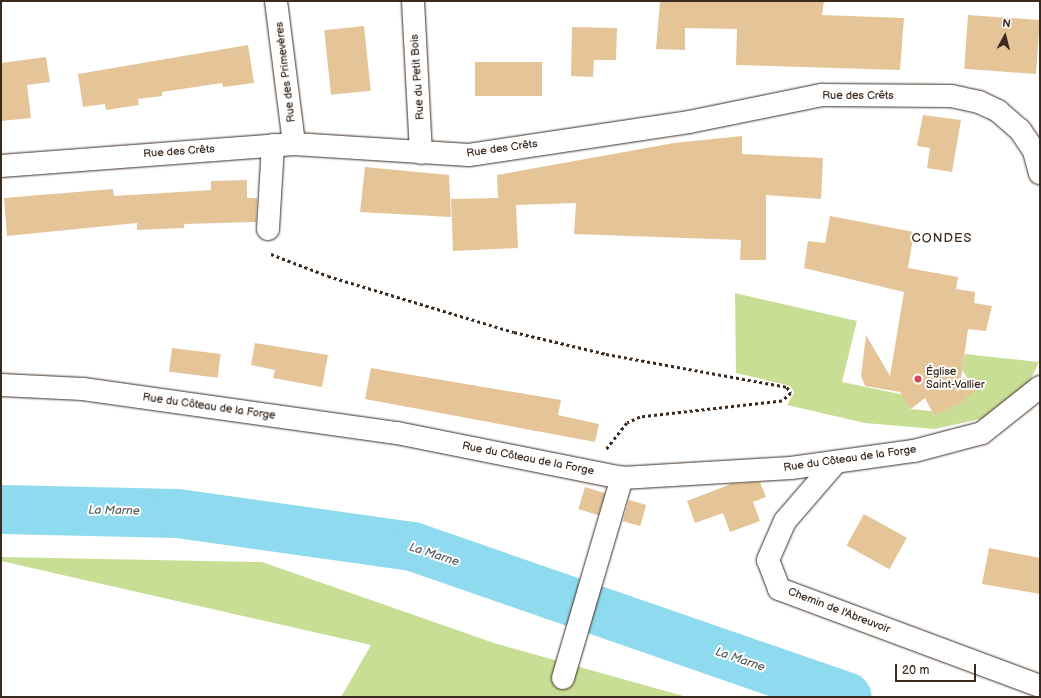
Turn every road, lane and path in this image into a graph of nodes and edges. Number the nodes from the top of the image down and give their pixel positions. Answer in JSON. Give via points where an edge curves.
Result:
{"nodes":[{"id":1,"x":276,"y":1,"type":"edge"},
{"id":2,"x":413,"y":1,"type":"edge"},
{"id":3,"x":294,"y":144,"type":"junction"},
{"id":4,"x":273,"y":145,"type":"junction"},
{"id":5,"x":1037,"y":149,"type":"edge"},
{"id":6,"x":421,"y":153,"type":"junction"},
{"id":7,"x":1,"y":166,"type":"edge"},
{"id":8,"x":1040,"y":173,"type":"edge"},
{"id":9,"x":268,"y":229,"type":"joint"},
{"id":10,"x":1,"y":385,"type":"edge"},
{"id":11,"x":1040,"y":387,"type":"edge"},
{"id":12,"x":836,"y":462,"type":"junction"},
{"id":13,"x":598,"y":473,"type":"junction"},
{"id":14,"x":622,"y":478,"type":"junction"},
{"id":15,"x":563,"y":678,"type":"dead end"},
{"id":16,"x":1040,"y":686,"type":"edge"}],
"edges":[{"from":1,"to":3,"type":"street","name":"Rue des Primevères"},
{"from":2,"to":6,"type":"street","name":"Rue du Petit Bois"},
{"from":3,"to":4,"type":"street","name":"Rue des Crêts"},
{"from":3,"to":6,"type":"street","name":"Rue des Crêts"},
{"from":4,"to":7,"type":"street","name":"Rue des Crêts"},
{"from":4,"to":9,"type":"street"},
{"from":5,"to":6,"type":"street","name":"Rue des Crêts","via":[[998,111],[979,102],[951,96],[822,95],[689,122],[469,155]]},
{"from":5,"to":8,"type":"street","name":"Rue des Crêts"},
{"from":9,"to":13,"type":"path","via":[[267,247],[273,257],[426,307],[606,354],[787,387],[791,393],[782,401],[640,417],[627,423],[614,437]]},
{"from":10,"to":13,"type":"street","name":"Rue du Côteau de la Forge","via":[[83,389],[397,433]]},
{"from":11,"to":12,"type":"street","name":"Rue du Côteau de la Forge","via":[[982,433],[914,452]]},
{"from":12,"to":14,"type":"street","name":"Rue du Côteau de la Forge"},
{"from":12,"to":16,"type":"street","name":"Chemin de l'Abreuvoir","via":[[785,521],[768,560],[780,589]]},
{"from":13,"to":14,"type":"street","name":"Rue du Côteau de la Forge"},
{"from":14,"to":15,"type":"street"}]}
